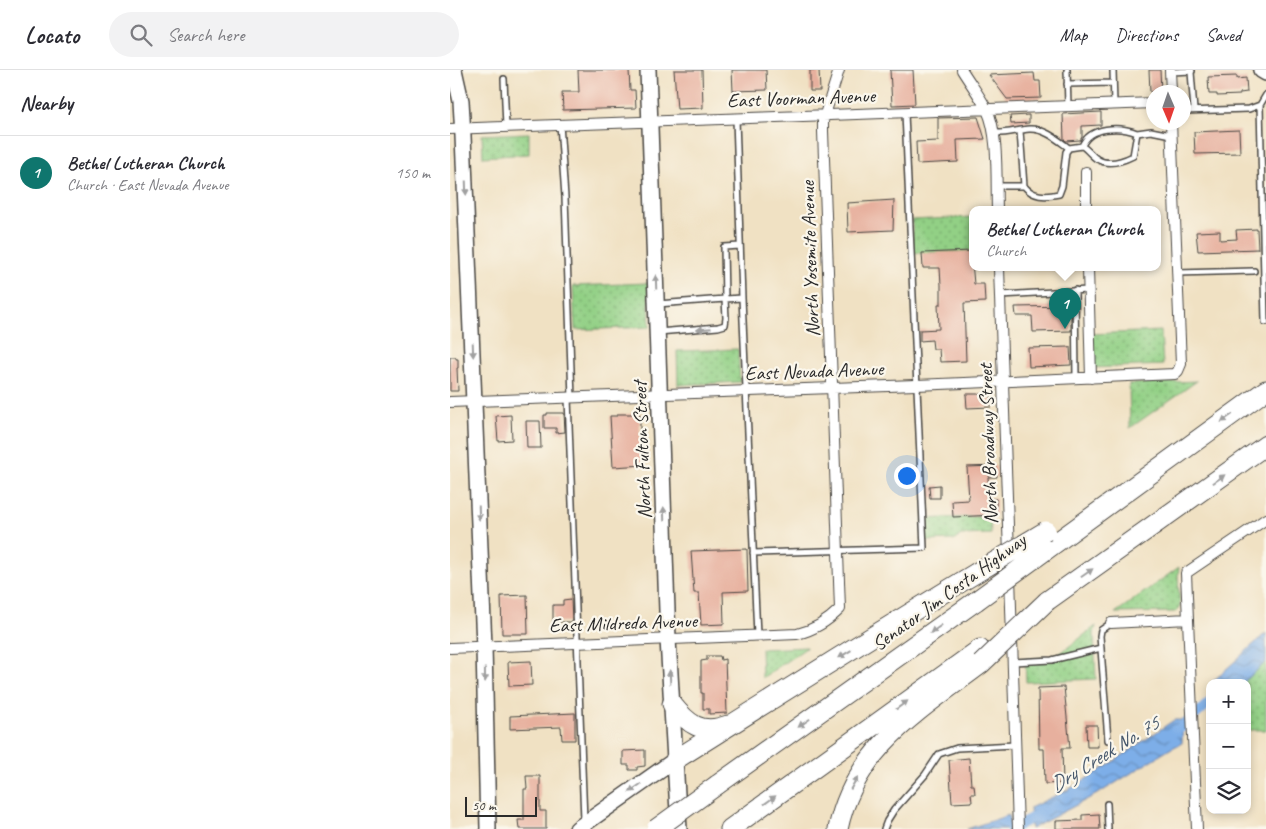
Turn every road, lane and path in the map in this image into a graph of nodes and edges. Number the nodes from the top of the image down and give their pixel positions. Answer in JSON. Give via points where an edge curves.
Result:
{"nodes":[{"id":1,"x":454,"y":70,"type":"edge"},
{"id":2,"x":648,"y":70,"type":"edge"},
{"id":3,"x":839,"y":70,"type":"edge"},
{"id":4,"x":962,"y":70,"type":"edge"},
{"id":5,"x":1067,"y":70,"type":"edge"},
{"id":6,"x":1113,"y":70,"type":"edge"},
{"id":7,"x":1261,"y":70,"type":"edge"},
{"id":8,"x":1170,"y":71,"type":"edge"},
{"id":9,"x":1192,"y":71,"type":"edge"},
{"id":10,"x":1266,"y":73,"type":"edge"},
{"id":11,"x":504,"y":80,"type":"dead end"},
{"id":12,"x":1114,"y":83,"type":"junction"},
{"id":13,"x":1067,"y":84,"type":"junction"},
{"id":14,"x":1170,"y":85,"type":"edge"},
{"id":15,"x":1266,"y":95,"type":"edge"},
{"id":16,"x":1146,"y":103,"type":"edge"},
{"id":17,"x":1114,"y":104,"type":"junction"},
{"id":18,"x":1260,"y":105,"type":"junction"},
{"id":19,"x":1068,"y":106,"type":"junction"},
{"id":20,"x":986,"y":109,"type":"junction"},
{"id":21,"x":1191,"y":110,"type":"edge"},
{"id":22,"x":1194,"y":110,"type":"junction"},
{"id":23,"x":905,"y":112,"type":"junction"},
{"id":24,"x":825,"y":114,"type":"junction"},
{"id":25,"x":736,"y":118,"type":"junction"},
{"id":26,"x":650,"y":120,"type":"junction"},
{"id":27,"x":560,"y":124,"type":"junction"},
{"id":28,"x":506,"y":127,"type":"junction"},
{"id":29,"x":457,"y":128,"type":"edge"},
{"id":30,"x":1172,"y":130,"type":"edge"},
{"id":31,"x":1020,"y":131,"type":"junction"},
{"id":32,"x":993,"y":133,"type":"junction"},
{"id":33,"x":1137,"y":133,"type":"junction"},
{"id":34,"x":1172,"y":135,"type":"junction"},
{"id":35,"x":1082,"y":146,"type":"junction"},
{"id":36,"x":1069,"y":148,"type":"junction"},
{"id":37,"x":1086,"y":172,"type":"dead end"},
{"id":38,"x":996,"y":186,"type":"junction"},
{"id":39,"x":1024,"y":186,"type":"junction"},
{"id":40,"x":997,"y":206,"type":"edge"},
{"id":41,"x":1086,"y":206,"type":"edge"},
{"id":42,"x":740,"y":246,"type":"junction"},
{"id":43,"x":999,"y":271,"type":"edge"},
{"id":44,"x":1088,"y":271,"type":"edge"},
{"id":45,"x":1254,"y":271,"type":"dead end"},
{"id":46,"x":1177,"y":273,"type":"junction"},
{"id":47,"x":1075,"y":290,"type":"junction"},
{"id":48,"x":1088,"y":290,"type":"junction"},
{"id":49,"x":1000,"y":295,"type":"junction"},
{"id":50,"x":742,"y":298,"type":"junction"},
{"id":51,"x":725,"y":299,"type":"junction"},
{"id":52,"x":656,"y":304,"type":"junction"},
{"id":53,"x":1266,"y":322,"type":"edge"},
{"id":54,"x":658,"y":332,"type":"junction"},
{"id":55,"x":1076,"y":378,"type":"junction"},
{"id":56,"x":1090,"y":378,"type":"junction"},
{"id":57,"x":1004,"y":382,"type":"junction"},
{"id":58,"x":916,"y":385,"type":"junction"},
{"id":59,"x":832,"y":388,"type":"junction"},
{"id":60,"x":746,"y":390,"type":"junction"},
{"id":61,"x":1266,"y":390,"type":"edge"},
{"id":62,"x":661,"y":394,"type":"junction"},
{"id":63,"x":570,"y":398,"type":"junction"},
{"id":64,"x":450,"y":402,"type":"edge"},
{"id":65,"x":475,"y":402,"type":"junction"},
{"id":66,"x":1266,"y":446,"type":"edge"},
{"id":67,"x":1133,"y":486,"type":"junction"},
{"id":68,"x":1266,"y":518,"type":"edge"},
{"id":69,"x":838,"y":551,"type":"junction"},
{"id":70,"x":753,"y":554,"type":"junction"},
{"id":71,"x":1188,"y":619,"type":"junction"},
{"id":72,"x":1111,"y":623,"type":"joint"},
{"id":73,"x":797,"y":634,"type":"joint"},
{"id":74,"x":756,"y":635,"type":"junction"},
{"id":75,"x":668,"y":639,"type":"junction"},
{"id":76,"x":577,"y":643,"type":"junction"},
{"id":77,"x":484,"y":646,"type":"junction"},
{"id":78,"x":450,"y":648,"type":"edge"},
{"id":79,"x":1101,"y":648,"type":"junction"},
{"id":80,"x":980,"y":657,"type":"junction"},
{"id":81,"x":1013,"y":662,"type":"junction"},
{"id":82,"x":672,"y":704,"type":"junction"},
{"id":83,"x":734,"y":723,"type":"junction"},
{"id":84,"x":1108,"y":740,"type":"dead end"},
{"id":85,"x":1015,"y":745,"type":"junction"},
{"id":86,"x":676,"y":760,"type":"junction"},
{"id":87,"x":1107,"y":804,"type":"dead end"},
{"id":88,"x":1018,"y":824,"type":"edge"},
{"id":89,"x":580,"y":826,"type":"edge"},
{"id":90,"x":488,"y":829,"type":"edge"},
{"id":91,"x":656,"y":829,"type":"edge"},
{"id":92,"x":679,"y":829,"type":"edge"},
{"id":93,"x":730,"y":829,"type":"edge"},
{"id":94,"x":838,"y":829,"type":"edge"},
{"id":95,"x":884,"y":829,"type":"edge"},
{"id":96,"x":1108,"y":829,"type":"edge"},
{"id":97,"x":1197,"y":829,"type":"edge"}],
"edges":[{"from":1,"to":29,"type":"main road","via":[[461,101]]},
{"from":2,"to":26,"type":"main road","name":"North Fulton Street"},
{"from":3,"to":24,"type":"street","name":"North Yosemite Avenue"},
{"from":4,"to":20,"type":"street"},
{"from":5,"to":13,"type":"lane"},
{"from":6,"to":12,"type":"lane"},
{"from":7,"to":10,"type":"main road"},
{"from":8,"to":9,"type":"lane"},
{"from":8,"to":14,"type":"street"},
{"from":9,"to":22,"type":"lane"},
{"from":11,"to":28,"type":"lane"},
{"from":12,"to":13,"type":"lane"},
{"from":12,"to":17,"type":"lane"},
{"from":13,"to":19,"type":"lane"},
{"from":15,"to":18,"type":"lane"},
{"from":16,"to":17,"type":"street","name":"East Voorman Avenue"},
{"from":17,"to":19,"type":"street","name":"East Voorman Avenue"},
{"from":18,"to":22,"type":"lane","via":[[1249,110]]},
{"from":18,"to":53,"type":"lane"},
{"from":19,"to":20,"type":"street","name":"East Voorman Avenue"},
{"from":20,"to":23,"type":"street","name":"East Voorman Avenue"},
{"from":20,"to":32,"type":"street"},
{"from":21,"to":22,"type":"lane"},
{"from":23,"to":24,"type":"street","name":"East Voorman Avenue"},
{"from":23,"to":58,"type":"lane"},
{"from":24,"to":25,"type":"street","name":"East Voorman Avenue"},
{"from":24,"to":59,"type":"street","name":"North Yosemite Avenue","via":[[822,131]]},
{"from":25,"to":26,"type":"street","name":"East Voorman Avenue"},
{"from":25,"to":42,"type":"lane"},
{"from":26,"to":27,"type":"street","name":"East Voorman Avenue"},
{"from":52,"to":26,"type":"main road","name":"North Fulton Street","one_way":true},
{"from":27,"to":28,"type":"street","name":"East Voorman Avenue"},
{"from":27,"to":63,"type":"lane"},
{"from":28,"to":29,"type":"street","name":"East Voorman Avenue"},
{"from":29,"to":65,"type":"main road","one_way":true},
{"from":30,"to":34,"type":"street"},
{"from":31,"to":32,"type":"lane"},
{"from":31,"to":36,"type":"lane","via":[[1032,129],[1048,134]]},
{"from":31,"to":39,"type":"lane"},
{"from":32,"to":38,"type":"street"},
{"from":33,"to":34,"type":"lane","via":[[1151,131]]},
{"from":33,"to":35,"type":"lane","via":[[1120,129],[1102,130],[1084,141]]},
{"from":33,"to":35,"type":"lane","via":[[1133,156],[1123,161],[1099,161]]},
{"from":34,"to":46,"type":"street"},
{"from":35,"to":36,"type":"lane"},
{"from":36,"to":39,"type":"lane","via":[[1059,194],[1041,196]]},
{"from":37,"to":41,"type":"street"},
{"from":38,"to":39,"type":"lane"},
{"from":38,"to":40,"type":"street"},
{"from":42,"to":50,"type":"lane"},
{"from":42,"to":51,"type":"lane","via":[[724,247]]},
{"from":43,"to":49,"type":"street","name":"North Broadway Street"},
{"from":44,"to":48,"type":"street"},
{"from":45,"to":46,"type":"lane"},
{"from":46,"to":56,"type":"street","name":"East Nevada Avenue","via":[[1181,364],[1178,372]]},
{"from":47,"to":48,"type":"lane"},
{"from":47,"to":49,"type":"lane"},
{"from":47,"to":55,"type":"lane"},
{"from":48,"to":56,"type":"street"},
{"from":49,"to":57,"type":"street","name":"North Broadway Street"},
{"from":50,"to":51,"type":"lane"},
{"from":50,"to":60,"type":"lane"},
{"from":51,"to":52,"type":"lane"},
{"from":51,"to":54,"type":"lane","one_way":true,"via":[[725,324]]},
{"from":52,"to":54,"type":"main road","name":"North Fulton Street"},
{"from":54,"to":62,"type":"main road","name":"North Fulton Street"},
{"from":55,"to":56,"type":"street","name":"East Nevada Avenue"},
{"from":55,"to":57,"type":"street","name":"East Nevada Avenue"},
{"from":57,"to":58,"type":"street","name":"East Nevada Avenue"},
{"from":57,"to":81,"type":"street","name":"North Broadway Street"},
{"from":58,"to":59,"type":"street","name":"East Nevada Avenue"},
{"from":58,"to":69,"type":"lane","via":[[924,548]]},
{"from":59,"to":60,"type":"street","name":"East Nevada Avenue"},
{"from":59,"to":69,"type":"street","name":"North Yosemite Avenue"},
{"from":60,"to":62,"type":"street","name":"East Nevada Avenue"},
{"from":60,"to":70,"type":"lane"},
{"from":61,"to":67,"type":"highway","name":"Senator Jim Costa Highway","one_way":true},
{"from":62,"to":63,"type":"street","name":"East Nevada Avenue"},
{"from":75,"to":62,"type":"main road","name":"North Fulton Street","one_way":true},
{"from":63,"to":65,"type":"street","name":"East Nevada Avenue"},
{"from":63,"to":76,"type":"lane"},
{"from":64,"to":65,"type":"street","name":"East Nevada Avenue"},
{"from":65,"to":77,"type":"main road","one_way":true},
{"from":80,"to":66,"type":"highway","one_way":true,"bridge":true,"via":[[1047,602]]},
{"from":67,"to":83,"type":"highway","one_way":true,"bridge":true,"via":[[1046,530]]},
{"from":67,"to":91,"type":"highway","name":"Senator Jim Costa Highway","one_way":true,"bridge":true},
{"from":68,"to":71,"type":"street","via":[[1186,573]]},
{"from":69,"to":70,"type":"lane"},
{"from":69,"to":73,"type":"street","name":"North Yosemite Avenue","via":[[840,609],[810,631]]},
{"from":70,"to":74,"type":"lane"},
{"from":71,"to":72,"type":"street"},
{"from":71,"to":97,"type":"street"},
{"from":72,"to":79,"type":"lane","via":[[1101,630]]},
{"from":73,"to":74,"type":"street","name":"East Mildreda Avenue"},
{"from":74,"to":75,"type":"street","name":"East Mildreda Avenue"},
{"from":75,"to":76,"type":"street","name":"East Mildreda Avenue"},
{"from":82,"to":75,"type":"main road","name":"North Fulton Street","one_way":true},
{"from":76,"to":77,"type":"street","name":"East Mildreda Avenue"},
{"from":76,"to":89,"type":"lane"},
{"from":77,"to":78,"type":"street","name":"East Mildreda Avenue"},
{"from":77,"to":90,"type":"main road","one_way":true},
{"from":79,"to":81,"type":"lane","via":[[1052,660]]},
{"from":79,"to":84,"type":"lane"},
{"from":93,"to":80,"type":"highway","one_way":true},
{"from":94,"to":80,"type":"highway","one_way":true,"via":[[846,798],[870,758]]},
{"from":81,"to":85,"type":"street","name":"North Broadway Street"},
{"from":82,"to":83,"type":"highway","via":[[692,724],[706,729]]},
{"from":82,"to":86,"type":"main road","name":"North Fulton Street"},
{"from":83,"to":86,"type":"highway"},
{"from":85,"to":88,"type":"street","name":"North Broadway Street"},
{"from":85,"to":95,"type":"lane","via":[[957,748],[939,754],[894,810]]},
{"from":86,"to":89,"type":"main road","one_way":true},
{"from":86,"to":92,"type":"main road","name":"North Fulton Street"},
{"from":87,"to":96,"type":"lane"}]}
